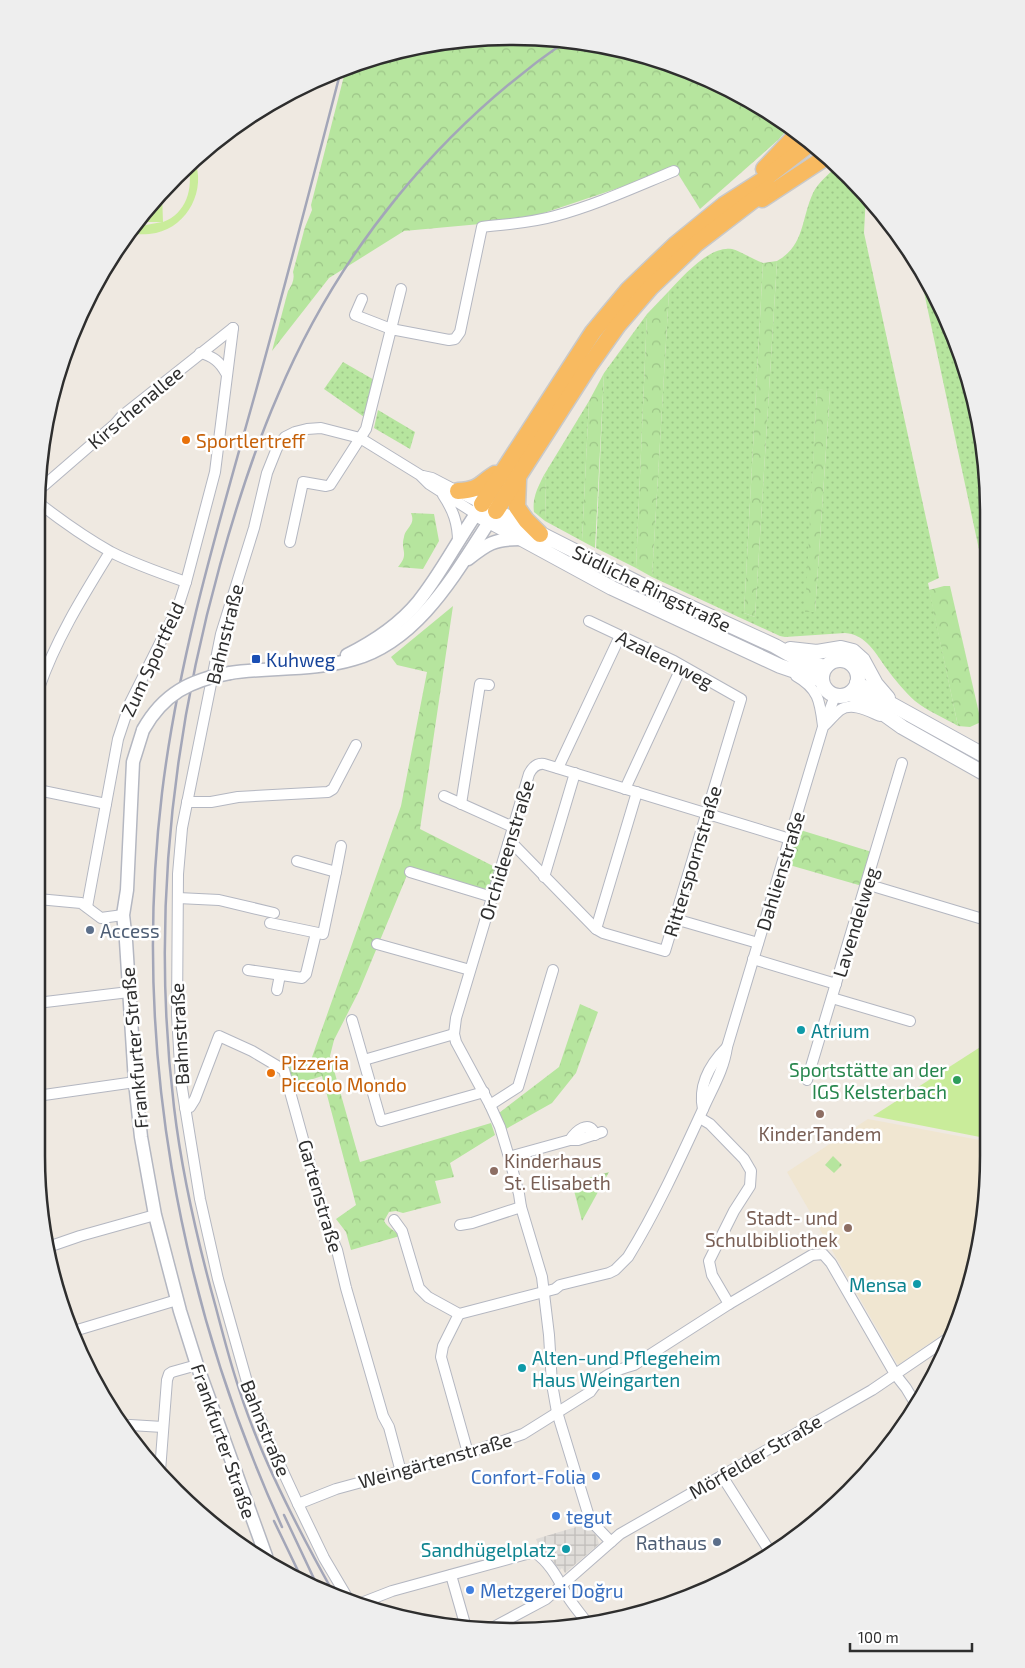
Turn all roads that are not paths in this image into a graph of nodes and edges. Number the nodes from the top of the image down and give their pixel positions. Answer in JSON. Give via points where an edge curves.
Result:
{"nodes":[{"id":1,"x":793,"y":139,"type":"edge"},
{"id":2,"x":805,"y":148,"type":"edge"},
{"id":3,"x":812,"y":154,"type":"edge"},
{"id":4,"x":820,"y":160,"type":"edge"},
{"id":5,"x":674,"y":171,"type":"dead end"},
{"id":6,"x":713,"y":222,"type":"junction"},
{"id":7,"x":401,"y":289,"type":"dead end"},
{"id":8,"x":362,"y":300,"type":"dead end"},
{"id":9,"x":233,"y":328,"type":"joint"},
{"id":10,"x":390,"y":329,"type":"junction"},
{"id":11,"x":200,"y":353,"type":"junction"},
{"id":12,"x":226,"y":373,"type":"junction"},
{"id":13,"x":360,"y":438,"type":"junction"},
{"id":14,"x":511,"y":473,"type":"junction"},
{"id":15,"x":420,"y":475,"type":"junction"},
{"id":16,"x":46,"y":483,"type":"edge"},
{"id":17,"x":458,"y":491,"type":"junction"},
{"id":18,"x":441,"y":492,"type":"junction"},
{"id":19,"x":45,"y":508,"type":"edge"},
{"id":20,"x":486,"y":513,"type":"junction"},
{"id":21,"x":540,"y":534,"type":"junction"},
{"id":22,"x":520,"y":539,"type":"junction"},
{"id":23,"x":290,"y":542,"type":"dead end"},
{"id":24,"x":458,"y":542,"type":"junction"},
{"id":25,"x":110,"y":552,"type":"junction"},
{"id":26,"x":458,"y":567,"type":"junction"},
{"id":27,"x":186,"y":582,"type":"junction"},
{"id":28,"x":589,"y":620,"type":"dead end"},
{"id":29,"x":620,"y":636,"type":"junction"},
{"id":30,"x":774,"y":646,"type":"junction"},
{"id":31,"x":323,"y":664,"type":"junction"},
{"id":32,"x":682,"y":666,"type":"junction"},
{"id":33,"x":780,"y":666,"type":"junction"},
{"id":34,"x":825,"y":667,"type":"junction"},
{"id":35,"x":45,"y":673,"type":"edge"},
{"id":36,"x":821,"y":680,"type":"junction"},
{"id":37,"x":489,"y":685,"type":"dead end"},
{"id":38,"x":853,"y":689,"type":"junction"},
{"id":39,"x":835,"y":696,"type":"junction"},
{"id":40,"x":741,"y":698,"type":"joint"},
{"id":41,"x":893,"y":705,"type":"junction"},
{"id":42,"x":823,"y":727,"type":"junction"},
{"id":43,"x":902,"y":728,"type":"junction"},
{"id":44,"x":356,"y":745,"type":"dead end"},
{"id":45,"x":980,"y":753,"type":"edge"},
{"id":46,"x":902,"y":763,"type":"dead end"},
{"id":47,"x":558,"y":768,"type":"junction"},
{"id":48,"x":980,"y":772,"type":"edge"},
{"id":49,"x":575,"y":773,"type":"junction"},
{"id":50,"x":625,"y":789,"type":"junction"},
{"id":51,"x":45,"y":791,"type":"edge"},
{"id":52,"x":637,"y":792,"type":"junction"},
{"id":53,"x":444,"y":796,"type":"dead end"},
{"id":54,"x":187,"y":802,"type":"junction"},
{"id":55,"x":106,"y":804,"type":"junction"},
{"id":56,"x":461,"y":804,"type":"junction"},
{"id":57,"x":706,"y":813,"type":"junction"},
{"id":58,"x":513,"y":827,"type":"junction"},
{"id":59,"x":790,"y":839,"type":"junction"},
{"id":60,"x":508,"y":844,"type":"junction"},
{"id":61,"x":341,"y":846,"type":"dead end"},
{"id":62,"x":297,"y":862,"type":"dead end"},
{"id":63,"x":336,"y":872,"type":"junction"},
{"id":64,"x":410,"y":872,"type":"dead end"},
{"id":65,"x":544,"y":877,"type":"junction"},
{"id":66,"x":866,"y":884,"type":"junction"},
{"id":67,"x":492,"y":896,"type":"junction"},
{"id":68,"x":178,"y":898,"type":"junction"},
{"id":69,"x":45,"y":899,"type":"edge"},
{"id":70,"x":87,"y":907,"type":"junction"},
{"id":71,"x":274,"y":913,"type":"dead end"},
{"id":72,"x":123,"y":915,"type":"junction"},
{"id":73,"x":980,"y":918,"type":"edge"},
{"id":74,"x":674,"y":919,"type":"junction"},
{"id":75,"x":270,"y":923,"type":"dead end"},
{"id":76,"x":596,"y":929,"type":"junction"},
{"id":77,"x":316,"y":933,"type":"junction"},
{"id":78,"x":758,"y":943,"type":"junction"},
{"id":79,"x":377,"y":944,"type":"dead end"},
{"id":80,"x":753,"y":959,"type":"junction"},
{"id":81,"x":248,"y":970,"type":"dead end"},
{"id":82,"x":470,"y":970,"type":"junction"},
{"id":83,"x":553,"y":970,"type":"dead end"},
{"id":84,"x":280,"y":975,"type":"junction"},
{"id":85,"x":836,"y":984,"type":"junction"},
{"id":86,"x":277,"y":990,"type":"dead end"},
{"id":87,"x":129,"y":992,"type":"junction"},
{"id":88,"x":832,"y":998,"type":"junction"},
{"id":89,"x":45,"y":1002,"type":"edge"},
{"id":90,"x":352,"y":1020,"type":"dead end"},
{"id":91,"x":910,"y":1021,"type":"dead end"},
{"id":92,"x":454,"y":1034,"type":"junction"},
{"id":93,"x":364,"y":1060,"type":"junction"},
{"id":94,"x":808,"y":1080,"type":"dead end"},
{"id":95,"x":135,"y":1082,"type":"junction"},
{"id":96,"x":484,"y":1092,"type":"junction"},
{"id":97,"x":45,"y":1095,"type":"edge"},
{"id":98,"x":490,"y":1106,"type":"junction"},
{"id":99,"x":185,"y":1108,"type":"junction"},
{"id":100,"x":702,"y":1114,"type":"junction"},
{"id":101,"x":599,"y":1134,"type":"dead end"},
{"id":102,"x":509,"y":1157,"type":"junction"},
{"id":103,"x":520,"y":1207,"type":"junction"},
{"id":104,"x":155,"y":1215,"type":"junction"},
{"id":105,"x":394,"y":1220,"type":"dead end"},
{"id":106,"x":460,"y":1225,"type":"dead end"},
{"id":107,"x":54,"y":1245,"type":"edge"},
{"id":108,"x":544,"y":1291,"type":"junction"},
{"id":109,"x":177,"y":1300,"type":"junction"},
{"id":110,"x":729,"y":1304,"type":"junction"},
{"id":111,"x":459,"y":1314,"type":"junction"},
{"id":112,"x":79,"y":1329,"type":"edge"},
{"id":113,"x":940,"y":1344,"type":"edge"},
{"id":114,"x":197,"y":1365,"type":"junction"},
{"id":115,"x":895,"y":1374,"type":"junction"},
{"id":116,"x":912,"y":1398,"type":"edge"},
{"id":117,"x":557,"y":1412,"type":"junction"},
{"id":118,"x":131,"y":1425,"type":"edge"},
{"id":119,"x":163,"y":1427,"type":"junction"},
{"id":120,"x":468,"y":1453,"type":"junction"},
{"id":121,"x":161,"y":1463,"type":"edge"},
{"id":122,"x":400,"y":1472,"type":"junction"},
{"id":123,"x":722,"y":1476,"type":"junction"},
{"id":124,"x":298,"y":1504,"type":"junction"},
{"id":125,"x":611,"y":1542,"type":"junction"},
{"id":126,"x":767,"y":1547,"type":"edge"},
{"id":127,"x":264,"y":1551,"type":"edge"},
{"id":128,"x":452,"y":1575,"type":"junction"},
{"id":129,"x":563,"y":1585,"type":"junction"},
{"id":130,"x":343,"y":1591,"type":"edge"},
{"id":131,"x":368,"y":1600,"type":"edge"},
{"id":132,"x":583,"y":1617,"type":"edge"},
{"id":133,"x":464,"y":1620,"type":"edge"},
{"id":134,"x":502,"y":1623,"type":"edge"}],
"edges":[{"from":1,"to":6,"type":"highway"},
{"from":2,"to":6,"type":"highway","via":[[724,205]]},
{"from":3,"to":6,"type":"highway"},
{"from":4,"to":6,"type":"highway"},
{"from":5,"to":10,"type":"street","via":[[555,216],[482,227],[460,332],[455,339]]},
{"from":6,"to":14,"type":"highway","via":[[618,325]]},
{"from":7,"to":10,"type":"street"},
{"from":8,"to":10,"type":"street","via":[[355,315]]},
{"from":9,"to":11,"type":"street","name":"Kirschenallee"},
{"from":9,"to":12,"type":"street","name":"Zum Sportfeld"},
{"from":10,"to":13,"type":"street","via":[[369,420]]},
{"from":11,"to":12,"type":"street","via":[[216,360]]},
{"from":11,"to":16,"type":"street","name":"Kirschenallee"},
{"from":12,"to":27,"type":"street","name":"Zum Sportfeld","via":[[215,472]]},
{"from":13,"to":15,"type":"street"},
{"from":13,"to":23,"type":"street","via":[[330,485],[304,482]]},
{"from":13,"to":54,"type":"street","name":"Bahnstraße","via":[[307,428],[285,437],[277,448],[267,472],[222,634]]},
{"from":14,"to":17,"type":"highway","via":[[489,478],[473,490]]},
{"from":14,"to":20,"type":"highway"},
{"from":14,"to":21,"type":"highway","via":[[517,507]]},
{"from":15,"to":17,"type":"street"},
{"from":15,"to":18,"type":"street"},
{"from":17,"to":20,"type":"street"},
{"from":18,"to":20,"type":"street"},
{"from":18,"to":24,"type":"street","via":[[456,522]]},
{"from":19,"to":25,"type":"street"},
{"from":20,"to":21,"type":"main road","name":"Südliche Ringstraße"},
{"from":20,"to":22,"type":"main road","name":"Südliche Ringstraße"},
{"from":20,"to":24,"type":"street"},
{"from":20,"to":26,"type":"street","name":"Frankfurter Straße"},
{"from":21,"to":30,"type":"main road","name":"Südliche Ringstraße"},
{"from":22,"to":26,"type":"street","via":[[491,542]]},
{"from":22,"to":33,"type":"main road","name":"Südliche Ringstraße","via":[[612,588]]},
{"from":24,"to":31,"type":"street","via":[[407,614],[361,648]]},
{"from":25,"to":27,"type":"street"},
{"from":25,"to":35,"type":"street","via":[[61,634]]},
{"from":26,"to":31,"type":"street","name":"Frankfurter Straße","via":[[430,606],[402,634],[367,655]]},
{"from":27,"to":55,"type":"street","name":"Zum Sportfeld","via":[[178,607],[123,721]]},
{"from":28,"to":29,"type":"street","name":"Azaleenweg"},
{"from":29,"to":32,"type":"street","name":"Azaleenweg"},
{"from":29,"to":47,"type":"street"},
{"from":30,"to":34,"type":"main road","name":"Südliche Ringstraße","via":[[791,656]]},
{"from":30,"to":41,"type":"main road","via":[[803,652],[842,648],[853,651],[863,660]]},
{"from":31,"to":72,"type":"street","name":"Frankfurter Straße","bridge":true,"via":[[230,673],[204,679],[173,694],[156,710],[138,740],[133,762],[128,881]]},
{"from":32,"to":40,"type":"street","name":"Azaleenweg"},
{"from":32,"to":50,"type":"street"},
{"from":33,"to":36,"type":"main road","name":"Südliche Ringstraße"},
{"from":33,"to":42,"type":"street","name":"Südliche Ringstraße","via":[[804,680],[816,693]]},
{"from":34,"to":36,"type":"main road"},
{"from":34,"to":38,"type":"main road","name":"Südliche Ringstraße","via":[[837,660],[848,662],[858,677]]},
{"from":36,"to":39,"type":"main road","name":"Südliche Ringstraße","via":[[824,688]]},
{"from":37,"to":56,"type":"street","via":[[480,684]]},
{"from":38,"to":39,"type":"main road","via":[[842,696]]},
{"from":38,"to":41,"type":"main road"},
{"from":38,"to":43,"type":"main road"},
{"from":39,"to":42,"type":"street","name":"Dahlienstraße"},
{"from":40,"to":57,"type":"street","name":"Ritterspornstraße"},
{"from":41,"to":45,"type":"main road"},
{"from":42,"to":43,"type":"street","via":[[840,710],[848,707],[869,711]]},
{"from":42,"to":59,"type":"street","name":"Dahlienstraße"},
{"from":43,"to":48,"type":"main road"},
{"from":44,"to":54,"type":"street","via":[[334,789],[328,792]]},
{"from":46,"to":66,"type":"street","name":"Lavendelweg"},
{"from":47,"to":49,"type":"street","name":"Orchideenstraße"},
{"from":47,"to":58,"type":"street","name":"Orchideenstraße","via":[[541,764],[531,770]]},
{"from":49,"to":50,"type":"street","name":"Orchideenstraße"},
{"from":49,"to":65,"type":"street"},
{"from":50,"to":52,"type":"street","name":"Orchideenstraße"},
{"from":51,"to":55,"type":"street"},
{"from":52,"to":57,"type":"street","name":"Orchideenstraße"},
{"from":52,"to":76,"type":"street"},
{"from":53,"to":56,"type":"street"},
{"from":54,"to":68,"type":"street","name":"Bahnstraße","via":[[182,828]]},
{"from":55,"to":70,"type":"street","name":"Zum Sportfeld"},
{"from":56,"to":58,"type":"street"},
{"from":57,"to":59,"type":"street","name":"Orchideenstraße"},
{"from":57,"to":74,"type":"street","name":"Ritterspornstraße"},
{"from":58,"to":60,"type":"street","name":"Orchideenstraße"},
{"from":59,"to":78,"type":"street","name":"Dahlienstraße"},
{"from":60,"to":65,"type":"street","name":"Ritterspornstraße","via":[[515,846]]},
{"from":60,"to":67,"type":"street","name":"Orchideenstraße"},
{"from":61,"to":63,"type":"street"},
{"from":62,"to":63,"type":"street"},
{"from":63,"to":77,"type":"street","via":[[324,934]]},
{"from":64,"to":67,"type":"street"},
{"from":65,"to":76,"type":"street","name":"Ritterspornstraße"},
{"from":66,"to":73,"type":"street"},
{"from":66,"to":85,"type":"street","name":"Lavendelweg"},
{"from":67,"to":82,"type":"street","name":"Orchideenstraße"},
{"from":68,"to":71,"type":"street","via":[[219,900]]},
{"from":68,"to":99,"type":"street","name":"Bahnstraße","via":[[177,1015]]},
{"from":69,"to":70,"type":"street","via":[[75,902]]},
{"from":70,"to":72,"type":"street","via":[[101,918]]},
{"from":72,"to":87,"type":"street","name":"Frankfurter Straße"},
{"from":74,"to":76,"type":"street","name":"Ritterspornstraße","via":[[665,951]]},
{"from":74,"to":78,"type":"street"},
{"from":75,"to":77,"type":"street"},
{"from":77,"to":84,"type":"street","via":[[306,974],[302,978]]},
{"from":78,"to":80,"type":"street","name":"Dahlienstraße"},
{"from":79,"to":82,"type":"street"},
{"from":80,"to":85,"type":"street"},
{"from":80,"to":100,"type":"street","name":"Dahlienstraße","via":[[726,1058]]},
{"from":81,"to":84,"type":"street"},
{"from":82,"to":92,"type":"street","name":"Orchideenstraße"},
{"from":83,"to":98,"type":"street","via":[[518,1087]]},
{"from":84,"to":86,"type":"street"},
{"from":85,"to":88,"type":"street","name":"Lavendelweg"},
{"from":87,"to":89,"type":"street"},
{"from":87,"to":95,"type":"street","name":"Frankfurter Straße"},
{"from":88,"to":91,"type":"street"},
{"from":88,"to":94,"type":"street","name":"Lavendelweg"},
{"from":90,"to":93,"type":"street"},
{"from":92,"to":93,"type":"street"},
{"from":92,"to":96,"type":"street"},
{"from":93,"to":96,"type":"street","via":[[381,1121]]},
{"from":95,"to":97,"type":"street"},
{"from":95,"to":104,"type":"street","name":"Frankfurter Straße"},
{"from":96,"to":98,"type":"street"},
{"from":98,"to":102,"type":"street"},
{"from":99,"to":122,"type":"street","name":"Gartenstraße","via":[[190,1107],[195,1099],[218,1036],[284,1070]]},
{"from":99,"to":124,"type":"street","name":"Bahnstraße","via":[[200,1199],[233,1336],[251,1396]]},
{"from":100,"to":108,"type":"street","name":"Dahlienstraße","via":[[628,1257],[609,1273]]},
{"from":100,"to":110,"type":"street","via":[[744,1159],[751,1175],[750,1186],[709,1261],[712,1275]]},
{"from":101,"to":102,"type":"street","via":[[590,1127],[584,1127],[570,1140]]},
{"from":102,"to":103,"type":"street"},
{"from":103,"to":106,"type":"street"},
{"from":103,"to":108,"type":"street"},
{"from":104,"to":107,"type":"street"},
{"from":104,"to":109,"type":"street","name":"Frankfurter Straße"},
{"from":105,"to":111,"type":"street","via":[[402,1231],[419,1288],[428,1297]]},
{"from":108,"to":111,"type":"street","name":"Dahlienstraße"},
{"from":108,"to":117,"type":"street"},
{"from":109,"to":112,"type":"street"},
{"from":109,"to":114,"type":"street","name":"Frankfurter Straße"},
{"from":110,"to":115,"type":"street","name":"Weingärtenstraße","via":[[812,1255],[824,1254]]},
{"from":110,"to":117,"type":"street","name":"Weingärtenstraße","via":[[634,1366],[613,1372],[596,1383],[590,1392]]},
{"from":111,"to":120,"type":"street","via":[[441,1356]]},
{"from":113,"to":115,"type":"street","name":"Mörfelder Straße"},
{"from":114,"to":119,"type":"street","via":[[169,1374]]},
{"from":114,"to":127,"type":"street","name":"Frankfurter Straße"},
{"from":115,"to":116,"type":"street"},
{"from":115,"to":123,"type":"street","name":"Mörfelder Straße"},
{"from":117,"to":120,"type":"street","name":"Weingärtenstraße","via":[[522,1434]]},
{"from":117,"to":125,"type":"street","via":[[590,1520]]},
{"from":118,"to":119,"type":"street"},
{"from":119,"to":121,"type":"street"},
{"from":120,"to":122,"type":"street","name":"Weingärtenstraße"},
{"from":122,"to":124,"type":"street","name":"Weingärtenstraße","via":[[336,1488]]},
{"from":123,"to":125,"type":"street","name":"Mörfelder Straße"},
{"from":123,"to":126,"type":"street"},
{"from":124,"to":130,"type":"street","name":"Bahnstraße"},
{"from":125,"to":129,"type":"street","name":"Mörfelder Straße"},
{"from":128,"to":129,"type":"street","via":[[534,1552]]},
{"from":128,"to":131,"type":"street"},
{"from":128,"to":133,"type":"street"},
{"from":129,"to":132,"type":"street"},
{"from":129,"to":134,"type":"street","name":"Mörfelder Straße","via":[[546,1599]]}]}
